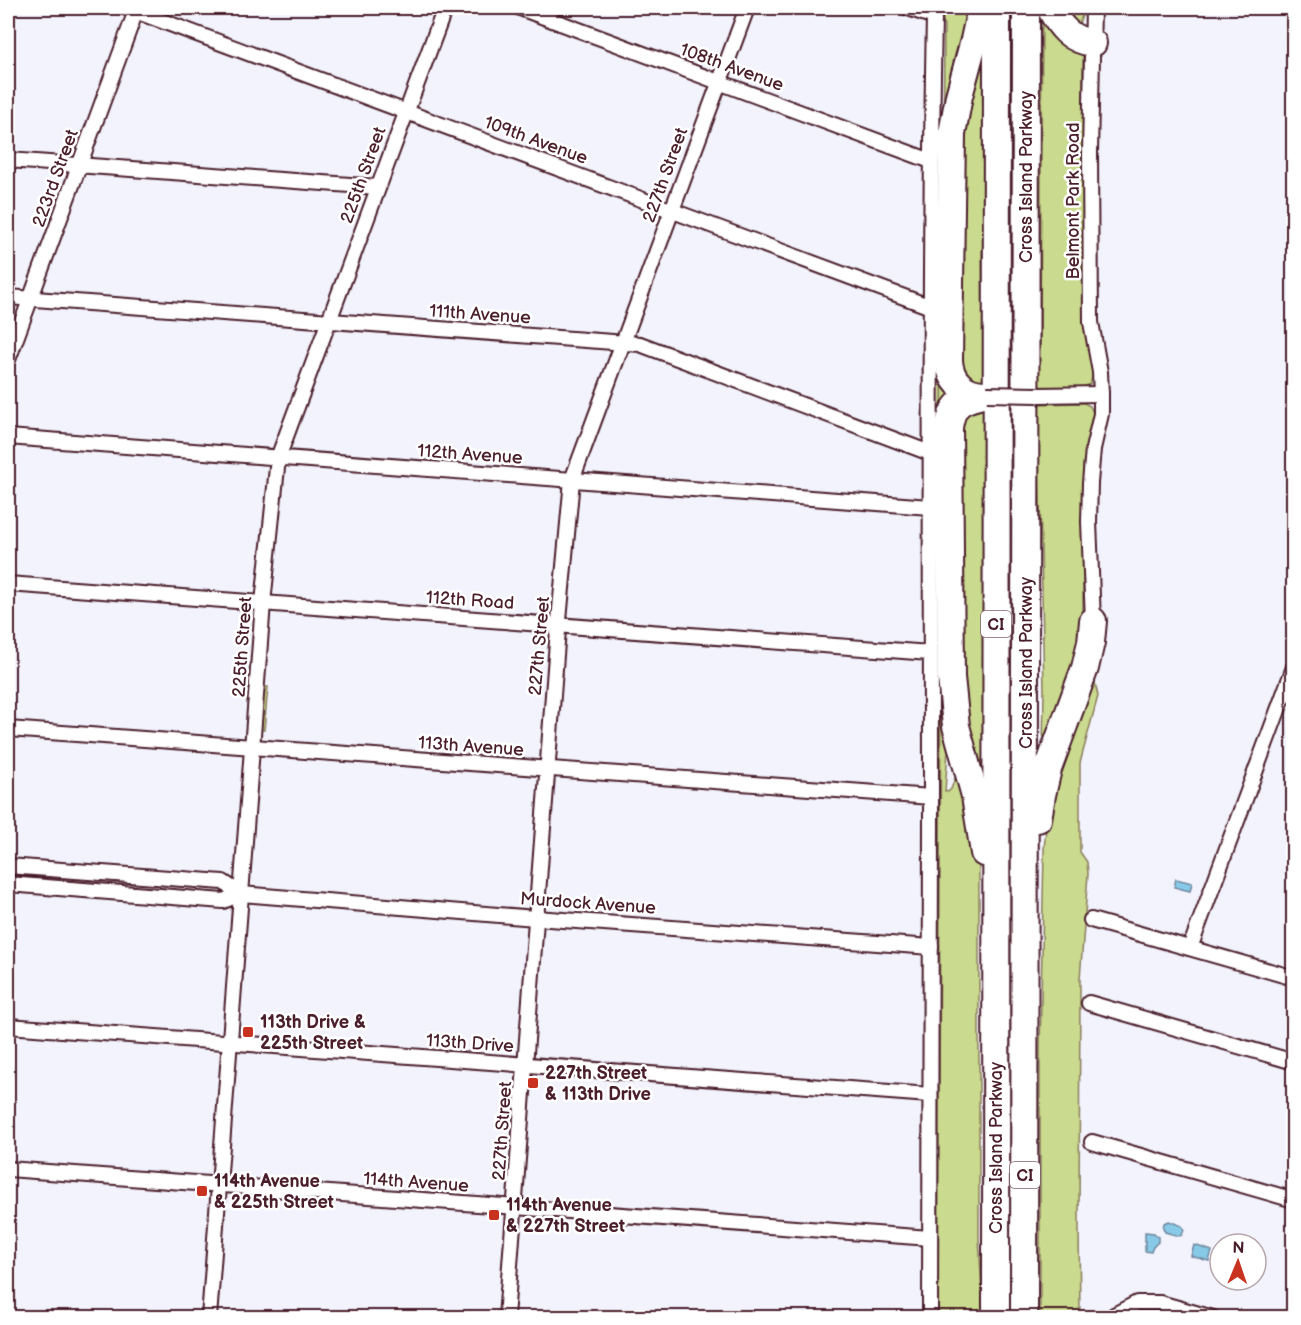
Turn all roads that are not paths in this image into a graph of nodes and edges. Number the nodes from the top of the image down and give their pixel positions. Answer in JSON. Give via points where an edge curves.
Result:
{"nodes":[{"id":1,"x":445,"y":8,"type":"edge"},
{"id":2,"x":520,"y":8,"type":"edge"},
{"id":3,"x":747,"y":8,"type":"edge"},
{"id":4,"x":908,"y":8,"type":"edge"},
{"id":5,"x":981,"y":8,"type":"edge"},
{"id":6,"x":997,"y":8,"type":"edge"},
{"id":7,"x":1026,"y":8,"type":"edge"},
{"id":8,"x":1050,"y":8,"type":"edge"},
{"id":9,"x":1093,"y":8,"type":"edge"},
{"id":10,"x":134,"y":9,"type":"edge"},
{"id":11,"x":1093,"y":43,"type":"junction"},
{"id":12,"x":719,"y":81,"type":"junction"},
{"id":13,"x":406,"y":111,"type":"junction"},
{"id":14,"x":8,"y":160,"type":"edge"},
{"id":15,"x":931,"y":161,"type":"junction"},
{"id":16,"x":79,"y":165,"type":"junction"},
{"id":17,"x":378,"y":187,"type":"junction"},
{"id":18,"x":671,"y":210,"type":"junction"},
{"id":19,"x":8,"y":297,"type":"edge"},
{"id":20,"x":29,"y":299,"type":"junction"},
{"id":21,"x":932,"y":307,"type":"junction"},
{"id":22,"x":328,"y":321,"type":"junction"},
{"id":23,"x":622,"y":342,"type":"junction"},
{"id":24,"x":8,"y":360,"type":"edge"},
{"id":25,"x":987,"y":394,"type":"junction"},
{"id":26,"x":1101,"y":394,"type":"junction"},
{"id":27,"x":8,"y":438,"type":"edge"},
{"id":28,"x":930,"y":453,"type":"junction"},
{"id":29,"x":278,"y":458,"type":"junction"},
{"id":30,"x":572,"y":480,"type":"junction"},
{"id":31,"x":930,"y":507,"type":"junction"},
{"id":32,"x":8,"y":584,"type":"edge"},
{"id":33,"x":263,"y":603,"type":"junction"},
{"id":34,"x":1093,"y":621,"type":"joint"},
{"id":35,"x":559,"y":625,"type":"junction"},
{"id":36,"x":930,"y":653,"type":"junction"},
{"id":37,"x":1293,"y":667,"type":"edge"},
{"id":38,"x":8,"y":729,"type":"edge"},
{"id":39,"x":252,"y":748,"type":"junction"},
{"id":40,"x":548,"y":770,"type":"junction"},
{"id":41,"x":931,"y":797,"type":"junction"},
{"id":42,"x":8,"y":866,"type":"edge"},
{"id":43,"x":93,"y":872,"type":"junction"},
{"id":44,"x":8,"y":884,"type":"edge"},
{"id":45,"x":92,"y":891,"type":"junction"},
{"id":46,"x":241,"y":894,"type":"junction"},
{"id":47,"x":536,"y":918,"type":"junction"},
{"id":48,"x":1091,"y":920,"type":"dead end"},
{"id":49,"x":996,"y":933,"type":"junction"},
{"id":50,"x":1025,"y":942,"type":"junction"},
{"id":51,"x":931,"y":947,"type":"junction"},
{"id":52,"x":1190,"y":948,"type":"junction"},
{"id":53,"x":1293,"y":978,"type":"edge"},
{"id":54,"x":1089,"y":1003,"type":"dead end"},
{"id":55,"x":8,"y":1026,"type":"edge"},
{"id":56,"x":230,"y":1043,"type":"junction"},
{"id":57,"x":1293,"y":1062,"type":"edge"},
{"id":58,"x":525,"y":1066,"type":"junction"},
{"id":59,"x":930,"y":1095,"type":"junction"},
{"id":60,"x":1092,"y":1142,"type":"dead end"},
{"id":61,"x":8,"y":1169,"type":"edge"},
{"id":62,"x":219,"y":1185,"type":"junction"},
{"id":63,"x":1293,"y":1200,"type":"edge"},
{"id":64,"x":514,"y":1207,"type":"junction"},
{"id":65,"x":930,"y":1238,"type":"junction"},
{"id":66,"x":209,"y":1317,"type":"edge"},
{"id":67,"x":506,"y":1317,"type":"edge"},
{"id":68,"x":930,"y":1317,"type":"edge"},
{"id":69,"x":996,"y":1317,"type":"edge"},
{"id":70,"x":1024,"y":1317,"type":"edge"},
{"id":71,"x":1113,"y":1317,"type":"edge"},
{"id":72,"x":1213,"y":1317,"type":"edge"}],
"edges":[{"from":1,"to":13,"type":"street","name":"225th Street"},
{"from":2,"to":12,"type":"street","name":"108th Avenue"},
{"from":3,"to":12,"type":"street","name":"227th Street"},
{"from":4,"to":15,"type":"street","via":[[933,17]]},
{"from":5,"to":25,"type":"highway","via":[[952,134],[949,360],[958,384],[968,391]]},
{"from":6,"to":49,"type":"highway","name":"Cross Island Parkway","number":"CI"},
{"from":7,"to":50,"type":"highway","name":"Cross Island Parkway","number":"CI"},
{"from":8,"to":11,"type":"highway","via":[[1066,32]]},
{"from":9,"to":11,"type":"street","name":"Belmont Park Road"},
{"from":10,"to":13,"type":"street","name":"109th Avenue"},
{"from":10,"to":16,"type":"street","name":"223rd Street"},
{"from":11,"to":26,"type":"street","name":"Belmont Park Road","via":[[1091,322]]},
{"from":12,"to":15,"type":"street","name":"108th Avenue"},
{"from":12,"to":18,"type":"street","name":"227th Street"},
{"from":13,"to":17,"type":"street","name":"225th Street"},
{"from":13,"to":18,"type":"street","name":"109th Avenue"},
{"from":14,"to":16,"type":"street"},
{"from":15,"to":21,"type":"street"},
{"from":16,"to":17,"type":"street"},
{"from":16,"to":20,"type":"street","name":"223rd Street"},
{"from":17,"to":22,"type":"street","name":"225th Street"},
{"from":18,"to":21,"type":"street","name":"109th Avenue"},
{"from":18,"to":23,"type":"street","name":"227th Street"},
{"from":19,"to":20,"type":"street","name":"111th Avenue"},
{"from":20,"to":22,"type":"street","name":"111th Avenue"},
{"from":20,"to":24,"type":"street","name":"223rd Street"},
{"from":21,"to":28,"type":"street"},
{"from":22,"to":23,"type":"street","name":"111th Avenue"},
{"from":22,"to":29,"type":"street","name":"225th Street"},
{"from":23,"to":28,"type":"street","name":"111th Avenue","via":[[640,344]]},
{"from":23,"to":30,"type":"street","name":"227th Street"},
{"from":25,"to":26,"type":"street","bridge":true},
{"from":25,"to":49,"type":"highway","via":[[960,402],[950,423],[950,662],[956,726],[975,796]]},
{"from":26,"to":34,"type":"street","name":"Belmont Park Road","via":[[1090,483]]},
{"from":27,"to":29,"type":"street","name":"112th Avenue"},
{"from":28,"to":31,"type":"street"},
{"from":29,"to":30,"type":"street","name":"112th Avenue"},
{"from":29,"to":33,"type":"street","name":"225th Street"},
{"from":30,"to":31,"type":"street","name":"112th Avenue"},
{"from":30,"to":35,"type":"street","name":"227th Street"},
{"from":31,"to":36,"type":"street"},
{"from":32,"to":33,"type":"street","name":"112th Road"},
{"from":33,"to":35,"type":"street","name":"112th Road"},
{"from":33,"to":39,"type":"street","name":"225th Street"},
{"from":34,"to":50,"type":"highway","via":[[1085,668],[1043,788]]},
{"from":35,"to":36,"type":"street","name":"112th Road"},
{"from":35,"to":40,"type":"street","name":"227th Street"},
{"from":36,"to":41,"type":"street"},
{"from":37,"to":52,"type":"street"},
{"from":38,"to":39,"type":"street","name":"113th Avenue"},
{"from":39,"to":40,"type":"street","name":"113th Avenue"},
{"from":39,"to":46,"type":"street","name":"225th Street"},
{"from":40,"to":41,"type":"street","name":"113th Avenue"},
{"from":40,"to":47,"type":"street","name":"227th Street"},
{"from":41,"to":51,"type":"street"},
{"from":42,"to":43,"type":"street","name":"Murdock Avenue"},
{"from":43,"to":45,"type":"street"},
{"from":43,"to":46,"type":"street","name":"Murdock Avenue","via":[[223,882]]},
{"from":44,"to":45,"type":"street","name":"Murdock Avenue"},
{"from":45,"to":46,"type":"street","name":"Murdock Avenue","via":[[224,901]]},
{"from":46,"to":47,"type":"street","name":"Murdock Avenue"},
{"from":46,"to":56,"type":"street","name":"225th Street"},
{"from":47,"to":51,"type":"street","name":"Murdock Avenue"},
{"from":47,"to":58,"type":"street","name":"227th Street"},
{"from":48,"to":52,"type":"street"},
{"from":49,"to":69,"type":"highway","name":"Cross Island Parkway","number":"CI"},
{"from":50,"to":70,"type":"highway","name":"Cross Island Parkway","number":"CI"},
{"from":51,"to":59,"type":"street"},
{"from":52,"to":53,"type":"street"},
{"from":54,"to":57,"type":"street"},
{"from":55,"to":56,"type":"street","name":"113th Drive"},
{"from":56,"to":58,"type":"street","name":"113th Drive"},
{"from":56,"to":62,"type":"street","name":"225th Street"},
{"from":58,"to":59,"type":"street","name":"113th Drive"},
{"from":58,"to":64,"type":"street","name":"227th Street"},
{"from":59,"to":65,"type":"street"},
{"from":60,"to":63,"type":"street"},
{"from":61,"to":62,"type":"street","name":"114th Avenue"},
{"from":62,"to":64,"type":"street","name":"114th Avenue"},
{"from":62,"to":66,"type":"street","name":"225th Street"},
{"from":64,"to":65,"type":"street","name":"114th Avenue"},
{"from":64,"to":67,"type":"street","name":"227th Street"},
{"from":65,"to":68,"type":"street"},
{"from":71,"to":72,"type":"street","via":[[1137,1303],[1160,1303]]}]}
